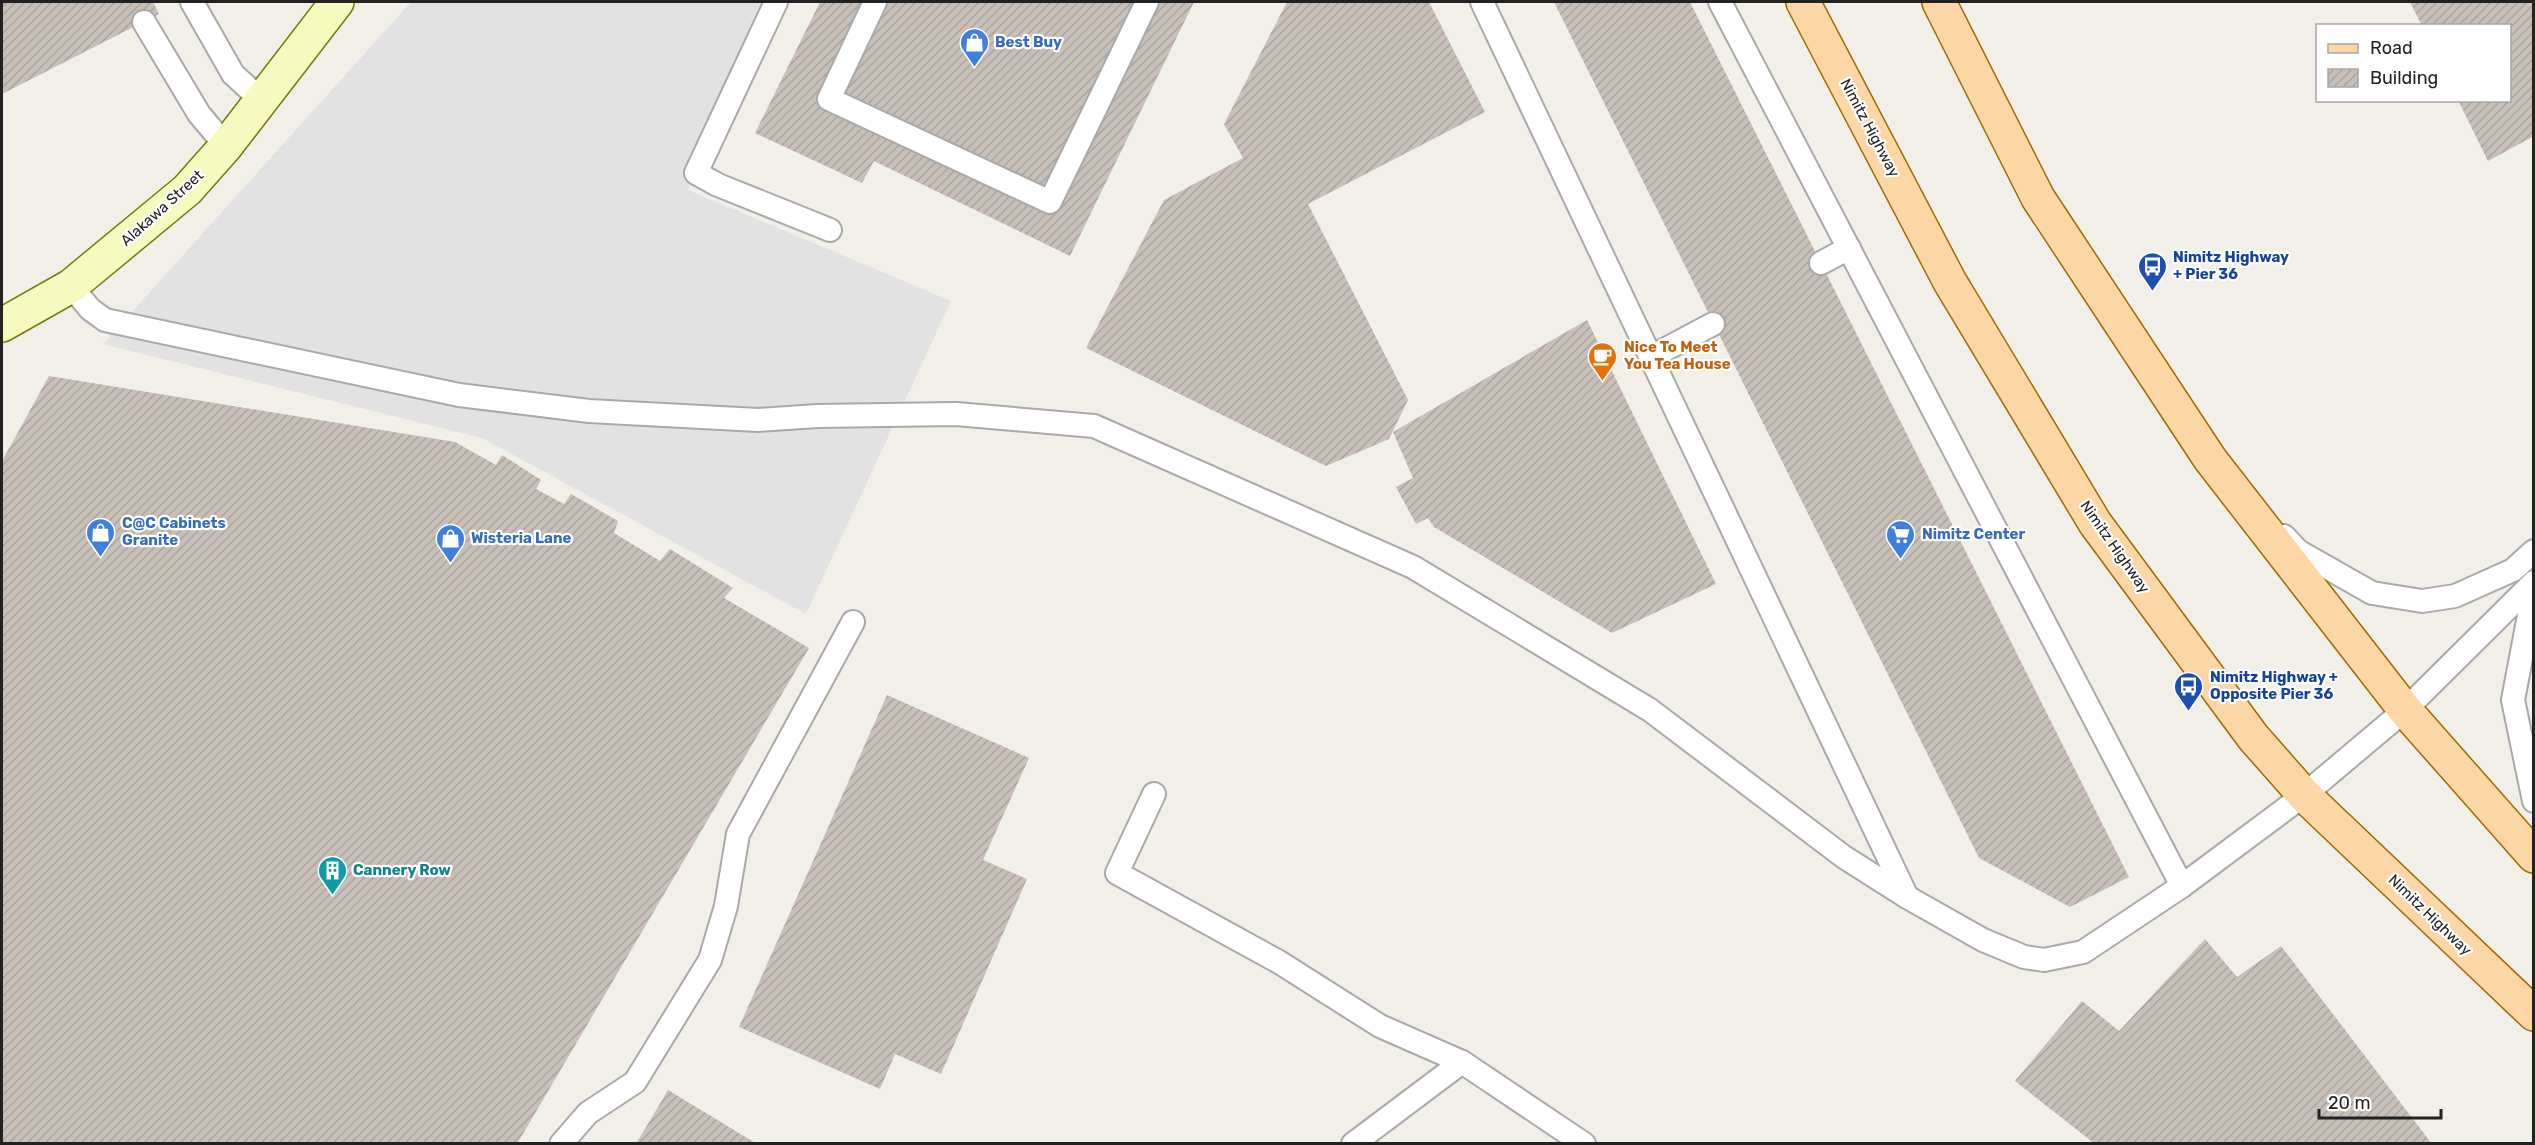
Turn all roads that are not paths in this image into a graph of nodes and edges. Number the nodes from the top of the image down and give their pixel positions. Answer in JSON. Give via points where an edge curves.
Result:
{"nodes":[{"id":1,"x":192,"y":2,"type":"edge"},
{"id":2,"x":337,"y":2,"type":"edge"},
{"id":3,"x":776,"y":2,"type":"edge"},
{"id":4,"x":875,"y":2,"type":"edge"},
{"id":5,"x":1147,"y":2,"type":"edge"},
{"id":6,"x":1482,"y":2,"type":"edge"},
{"id":7,"x":1720,"y":2,"type":"edge"},
{"id":8,"x":1803,"y":2,"type":"edge"},
{"id":9,"x":1939,"y":2,"type":"edge"},
{"id":10,"x":144,"y":22,"type":"dead end"},
{"id":11,"x":261,"y":100,"type":"junction"},
{"id":12,"x":226,"y":146,"type":"junction"},
{"id":13,"x":830,"y":230,"type":"dead end"},
{"id":14,"x":1850,"y":248,"type":"junction"},
{"id":15,"x":1821,"y":263,"type":"dead end"},
{"id":16,"x":71,"y":286,"type":"junction"},
{"id":17,"x":1713,"y":324,"type":"dead end"},
{"id":18,"x":2,"y":325,"type":"edge"},
{"id":19,"x":1651,"y":357,"type":"junction"},
{"id":20,"x":2210,"y":459,"type":"junction"},
{"id":21,"x":2534,"y":551,"type":"edge"},
{"id":22,"x":2534,"y":582,"type":"edge"},
{"id":23,"x":2534,"y":589,"type":"edge"},
{"id":24,"x":853,"y":622,"type":"dead end"},
{"id":25,"x":2405,"y":710,"type":"junction"},
{"id":26,"x":1154,"y":795,"type":"dead end"},
{"id":27,"x":2304,"y":795,"type":"junction"},
{"id":28,"x":2534,"y":801,"type":"edge"},
{"id":29,"x":2534,"y":856,"type":"edge"},
{"id":30,"x":2182,"y":886,"type":"junction"},
{"id":31,"x":1907,"y":897,"type":"junction"},
{"id":32,"x":2534,"y":1014,"type":"edge"},
{"id":33,"x":1462,"y":1062,"type":"junction"},
{"id":34,"x":561,"y":1143,"type":"edge"},
{"id":35,"x":1353,"y":1143,"type":"edge"},
{"id":36,"x":1584,"y":1143,"type":"edge"}],
"edges":[{"from":1,"to":11,"type":"lane","via":[[234,74]]},
{"from":2,"to":11,"type":"main road","name":"Alakawa Street"},
{"from":3,"to":13,"type":"lane","via":[[696,173]]},
{"from":4,"to":5,"type":"lane","via":[[829,99],[1050,202]]},
{"from":6,"to":19,"type":"lane"},
{"from":7,"to":14,"type":"lane"},
{"from":8,"to":27,"type":"main road","name":"Nimitz Highway","via":[[1950,282],[2095,522],[2253,737]]},
{"from":9,"to":20,"type":"main road","via":[[2038,198]]},
{"from":10,"to":12,"type":"lane","via":[[199,114]]},
{"from":11,"to":12,"type":"main road","name":"Alakawa Street"},
{"from":12,"to":16,"type":"main road","name":"Alakawa Street","via":[[187,190]]},
{"from":14,"to":15,"type":"lane"},
{"from":14,"to":30,"type":"lane"},
{"from":16,"to":18,"type":"main road","name":"Alakawa Street"},
{"from":16,"to":31,"type":"lane","via":[[105,320],[459,395],[589,411],[703,418],[957,414],[1094,426],[1413,567],[1650,710],[1844,857]]},
{"from":17,"to":19,"type":"lane"},
{"from":19,"to":31,"type":"lane"},
{"from":20,"to":21,"type":"lane","via":[[2298,551],[2372,592],[2422,601],[2455,596],[2513,570]]},
{"from":20,"to":25,"type":"main road"},
{"from":22,"to":25,"type":"lane"},
{"from":23,"to":28,"type":"lane","via":[[2513,700]]},
{"from":24,"to":34,"type":"lane","via":[[738,834],[726,906],[710,960],[635,1082],[588,1113]]},
{"from":25,"to":27,"type":"lane"},
{"from":25,"to":29,"type":"main road"},
{"from":26,"to":33,"type":"lane","via":[[1117,873],[1279,962],[1380,1026]]},
{"from":27,"to":30,"type":"lane"},
{"from":27,"to":32,"type":"main road","name":"Nimitz Highway"},
{"from":30,"to":31,"type":"lane","via":[[2083,952],[2044,960],[2024,957],[1983,940]]},
{"from":33,"to":35,"type":"lane"},
{"from":33,"to":36,"type":"lane"}]}
